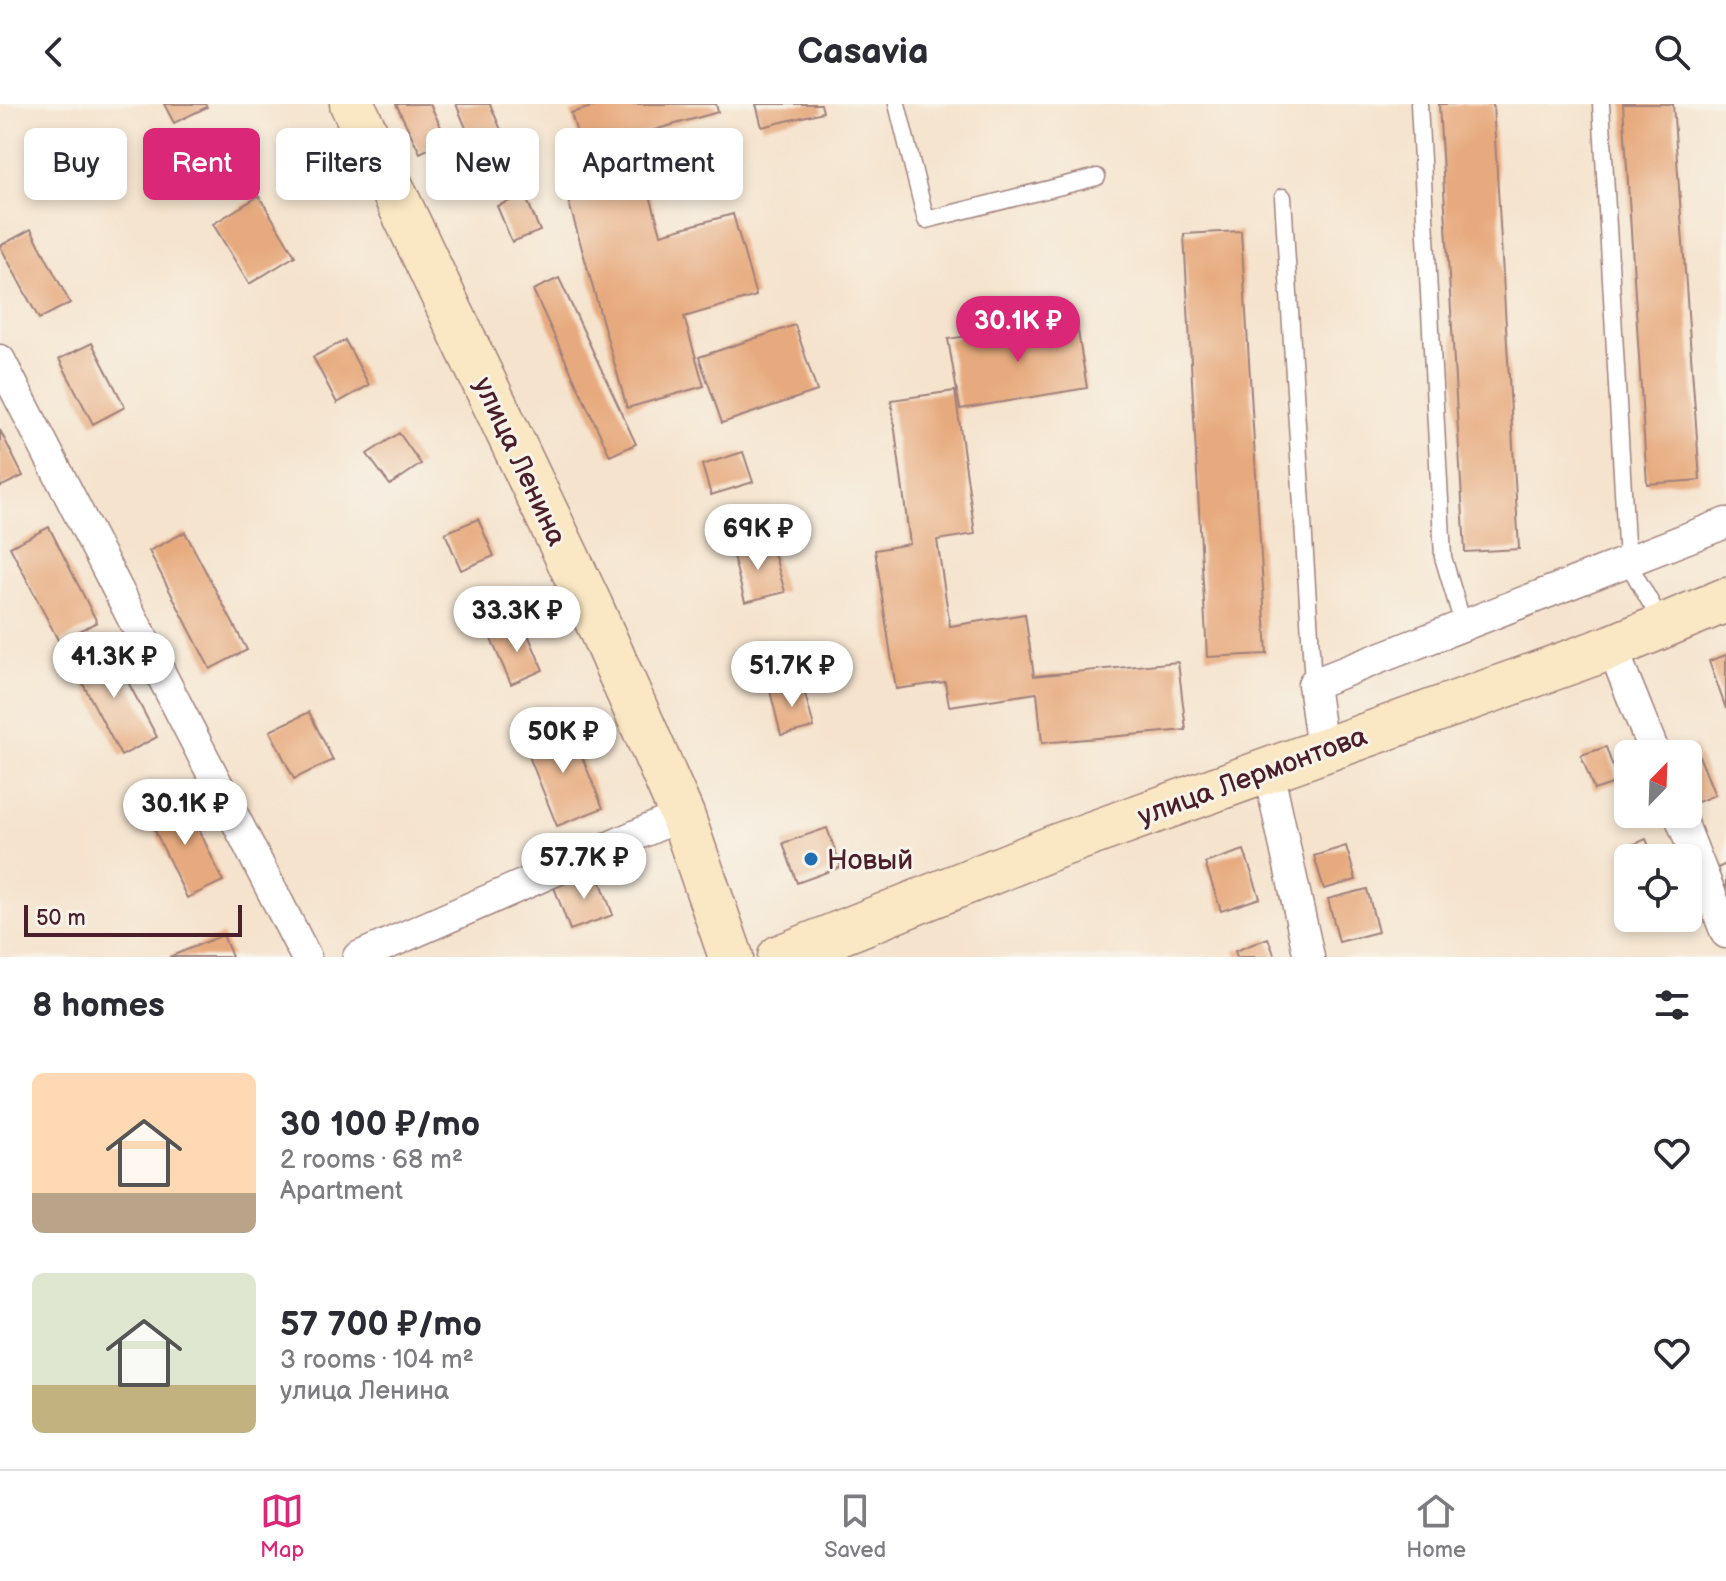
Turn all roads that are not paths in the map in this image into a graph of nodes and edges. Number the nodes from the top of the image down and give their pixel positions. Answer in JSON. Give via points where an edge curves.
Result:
{"nodes":[{"id":1,"x":352,"y":104,"type":"edge"},
{"id":2,"x":897,"y":104,"type":"edge"},
{"id":3,"x":1419,"y":104,"type":"edge"},
{"id":4,"x":1601,"y":104,"type":"edge"},
{"id":5,"x":1097,"y":177,"type":"dead end"},
{"id":6,"x":1283,"y":197,"type":"dead end"},
{"id":7,"x":0,"y":360,"type":"edge"},
{"id":8,"x":1726,"y":523,"type":"edge"},
{"id":9,"x":1627,"y":561,"type":"junction"},
{"id":10,"x":1726,"y":600,"type":"edge"},
{"id":11,"x":1463,"y":624,"type":"junction"},
{"id":12,"x":1663,"y":624,"type":"junction"},
{"id":13,"x":1612,"y":647,"type":"junction"},
{"id":14,"x":1313,"y":684,"type":"junction"},
{"id":15,"x":1649,"y":740,"type":"edge"},
{"id":16,"x":1322,"y":749,"type":"junction"},
{"id":17,"x":1268,"y":769,"type":"junction"},
{"id":18,"x":682,"y":815,"type":"junction"},
{"id":19,"x":1685,"y":828,"type":"edge"},
{"id":20,"x":1726,"y":933,"type":"edge"},
{"id":21,"x":306,"y":957,"type":"edge"},
{"id":22,"x":358,"y":957,"type":"edge"},
{"id":23,"x":731,"y":957,"type":"edge"},
{"id":24,"x":780,"y":957,"type":"edge"},
{"id":25,"x":1309,"y":957,"type":"edge"}],
"edges":[{"from":1,"to":18,"type":"street","name":"улица Ленина","via":[[590,605]]},
{"from":2,"to":5,"type":"lane","via":[[926,220]]},
{"from":3,"to":11,"type":"lane","via":[[1443,557]]},
{"from":4,"to":9,"type":"lane"},
{"from":6,"to":14,"type":"lane"},
{"from":7,"to":21,"type":"street"},
{"from":8,"to":9,"type":"street"},
{"from":9,"to":11,"type":"street"},
{"from":9,"to":12,"type":"lane"},
{"from":10,"to":12,"type":"street","name":"улица Лермонтова"},
{"from":11,"to":14,"type":"street"},
{"from":12,"to":13,"type":"street","name":"улица Лермонтова"},
{"from":13,"to":15,"type":"street"},
{"from":13,"to":16,"type":"street","name":"улица Лермонтова"},
{"from":14,"to":16,"type":"street"},
{"from":16,"to":17,"type":"street","name":"улица Лермонтова"},
{"from":17,"to":24,"type":"street","name":"улица Лермонтова","via":[[1057,846]]},
{"from":17,"to":25,"type":"street"},
{"from":18,"to":22,"type":"street"},
{"from":18,"to":23,"type":"street","name":"улица Ленина"},
{"from":19,"to":20,"type":"street"}]}
